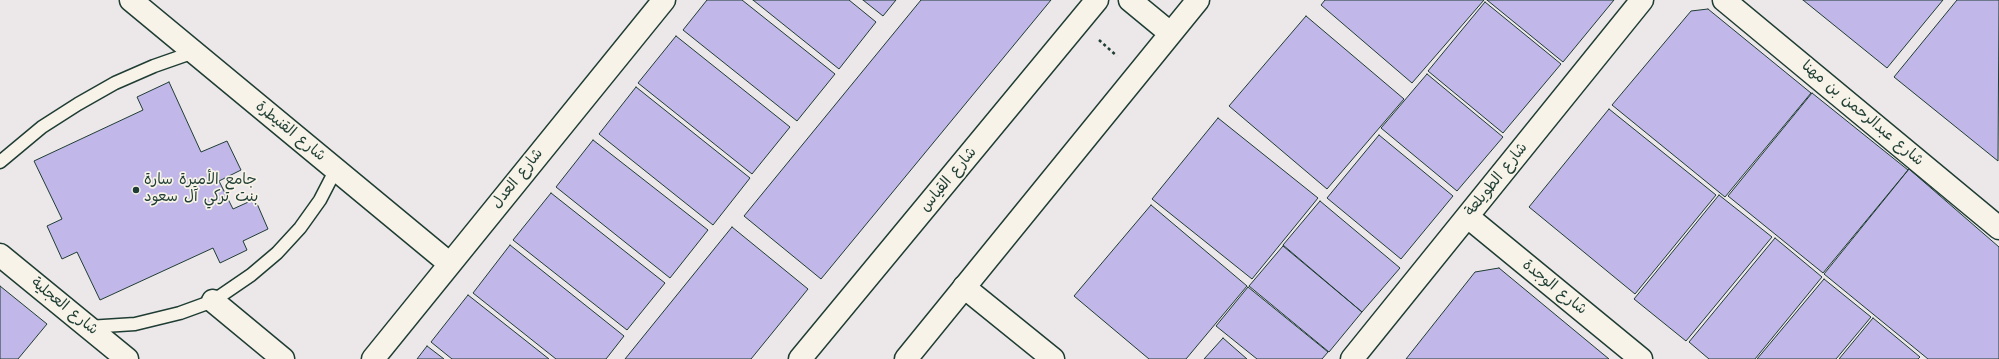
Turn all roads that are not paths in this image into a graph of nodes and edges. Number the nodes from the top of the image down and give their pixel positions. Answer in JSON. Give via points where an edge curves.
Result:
{"nodes":[{"id":1,"x":131,"y":0,"type":"edge"},
{"id":2,"x":664,"y":0,"type":"edge"},
{"id":3,"x":1097,"y":0,"type":"edge"},
{"id":4,"x":1130,"y":0,"type":"edge"},
{"id":5,"x":1198,"y":0,"type":"edge"},
{"id":6,"x":1642,"y":0,"type":"edge"},
{"id":7,"x":1724,"y":0,"type":"edge"},
{"id":8,"x":1170,"y":34,"type":"junction"},
{"id":9,"x":194,"y":52,"type":"junction"},
{"id":10,"x":0,"y":162,"type":"edge"},
{"id":11,"x":336,"y":169,"type":"junction"},
{"id":12,"x":1468,"y":217,"type":"junction"},
{"id":13,"x":1999,"y":228,"type":"edge"},
{"id":14,"x":0,"y":255,"type":"edge"},
{"id":15,"x":450,"y":264,"type":"junction"},
{"id":16,"x":964,"y":287,"type":"junction"},
{"id":17,"x":213,"y":301,"type":"junction"},
{"id":18,"x":88,"y":327,"type":"junction"},
{"id":19,"x":127,"y":359,"type":"edge"},
{"id":20,"x":283,"y":359,"type":"edge"},
{"id":21,"x":373,"y":359,"type":"edge"},
{"id":22,"x":800,"y":359,"type":"edge"},
{"id":23,"x":906,"y":359,"type":"edge"},
{"id":24,"x":1053,"y":359,"type":"edge"},
{"id":25,"x":1352,"y":359,"type":"edge"},
{"id":26,"x":1641,"y":359,"type":"edge"}],
"edges":[{"from":1,"to":9,"type":"street","name":"شارع القنيطرة"},
{"from":2,"to":15,"type":"street","name":"شارع العدل"},
{"from":3,"to":22,"type":"street","name":"شارع القياس"},
{"from":4,"to":8,"type":"street"},
{"from":5,"to":8,"type":"street"},
{"from":6,"to":12,"type":"street","name":"شارع الطويلعة"},
{"from":7,"to":13,"type":"street","name":"شارع عبدالرحمن بن مهنا"},
{"from":8,"to":16,"type":"street"},
{"from":9,"to":10,"type":"lane","via":[[122,80],[78,104],[42,127]]},
{"from":9,"to":11,"type":"street","name":"شارع القنيطرة"},
{"from":11,"to":15,"type":"street","name":"شارع القنيطرة"},
{"from":11,"to":17,"type":"lane","via":[[320,200],[300,228],[277,253]]},
{"from":12,"to":25,"type":"street","name":"شارع الطويلعة"},
{"from":12,"to":26,"type":"street","name":"شارع الوجدة"},
{"from":14,"to":18,"type":"street","name":"شارع العجلية"},
{"from":15,"to":21,"type":"street","name":"شارع العدل"},
{"from":16,"to":23,"type":"street"},
{"from":16,"to":24,"type":"street"},
{"from":17,"to":18,"type":"lane","via":[[180,313],[135,324]]},
{"from":17,"to":20,"type":"street"},
{"from":18,"to":19,"type":"street","name":"شارع العجلية"}]}
